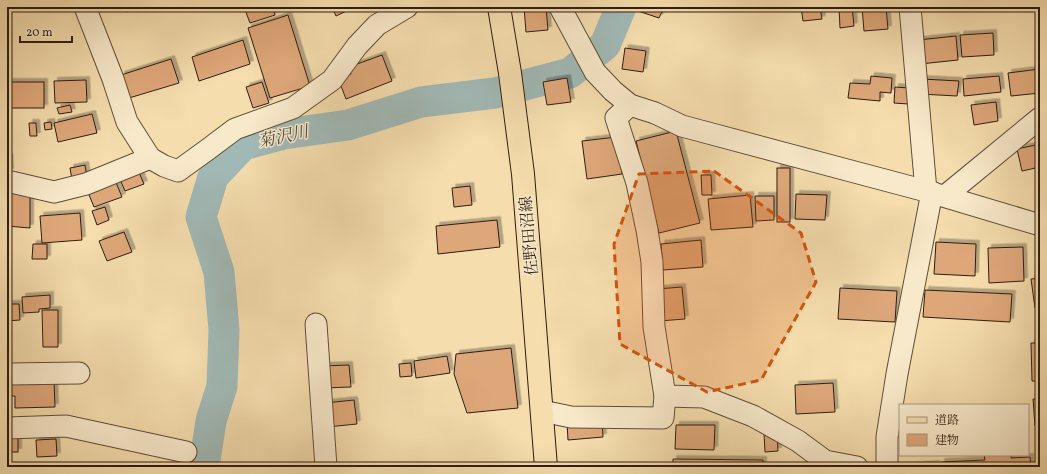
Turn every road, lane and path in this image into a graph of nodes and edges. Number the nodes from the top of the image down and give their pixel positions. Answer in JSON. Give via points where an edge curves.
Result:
{"nodes":[{"id":1,"x":85,"y":7,"type":"edge"},
{"id":2,"x":407,"y":7,"type":"edge"},
{"id":3,"x":499,"y":7,"type":"edge"},
{"id":4,"x":560,"y":7,"type":"edge"},
{"id":5,"x":910,"y":7,"type":"edge"},
{"id":6,"x":630,"y":105,"type":"junction"},
{"id":7,"x":1040,"y":118,"type":"edge"},
{"id":8,"x":150,"y":158,"type":"junction"},
{"id":9,"x":7,"y":181,"type":"edge"},
{"id":10,"x":934,"y":193,"type":"junction"},
{"id":11,"x":1040,"y":225,"type":"edge"},
{"id":12,"x":316,"y":324,"type":"dead end"},
{"id":13,"x":79,"y":373,"type":"dead end"},
{"id":14,"x":7,"y":374,"type":"edge"},
{"id":15,"x":665,"y":396,"type":"junction"},
{"id":16,"x":542,"y":411,"type":"junction"},
{"id":17,"x":7,"y":428,"type":"edge"},
{"id":18,"x":186,"y":452,"type":"dead end"},
{"id":19,"x":326,"y":467,"type":"edge"},
{"id":20,"x":546,"y":467,"type":"edge"},
{"id":21,"x":857,"y":467,"type":"edge"},
{"id":22,"x":888,"y":467,"type":"edge"}],
"edges":[{"from":1,"to":8,"type":"street","via":[[127,122]]},
{"from":2,"to":8,"type":"street","via":[[377,24],[332,80],[293,108],[235,129],[178,170]]},
{"from":3,"to":16,"type":"main road","name":"佐野田沼線","via":[[523,174]]},
{"from":4,"to":6,"type":"street","via":[[595,72]]},
{"from":5,"to":10,"type":"street"},
{"from":6,"to":10,"type":"street","via":[[682,126]]},
{"from":6,"to":15,"type":"street","via":[[616,118],[637,183],[647,230],[652,262],[654,327]]},
{"from":7,"to":10,"type":"street"},
{"from":8,"to":9,"type":"street","via":[[86,184],[54,192]]},
{"from":10,"to":11,"type":"street"},
{"from":10,"to":22,"type":"street","via":[[897,374],[887,437]]},
{"from":12,"to":19,"type":"street"},
{"from":13,"to":14,"type":"street"},
{"from":15,"to":16,"type":"street","via":[[663,418],[571,417]]},
{"from":15,"to":21,"type":"street","via":[[704,397],[753,416],[798,441],[825,460]]},
{"from":16,"to":20,"type":"main road","name":"佐野田沼線"},
{"from":17,"to":18,"type":"street","via":[[66,426]]}]}
